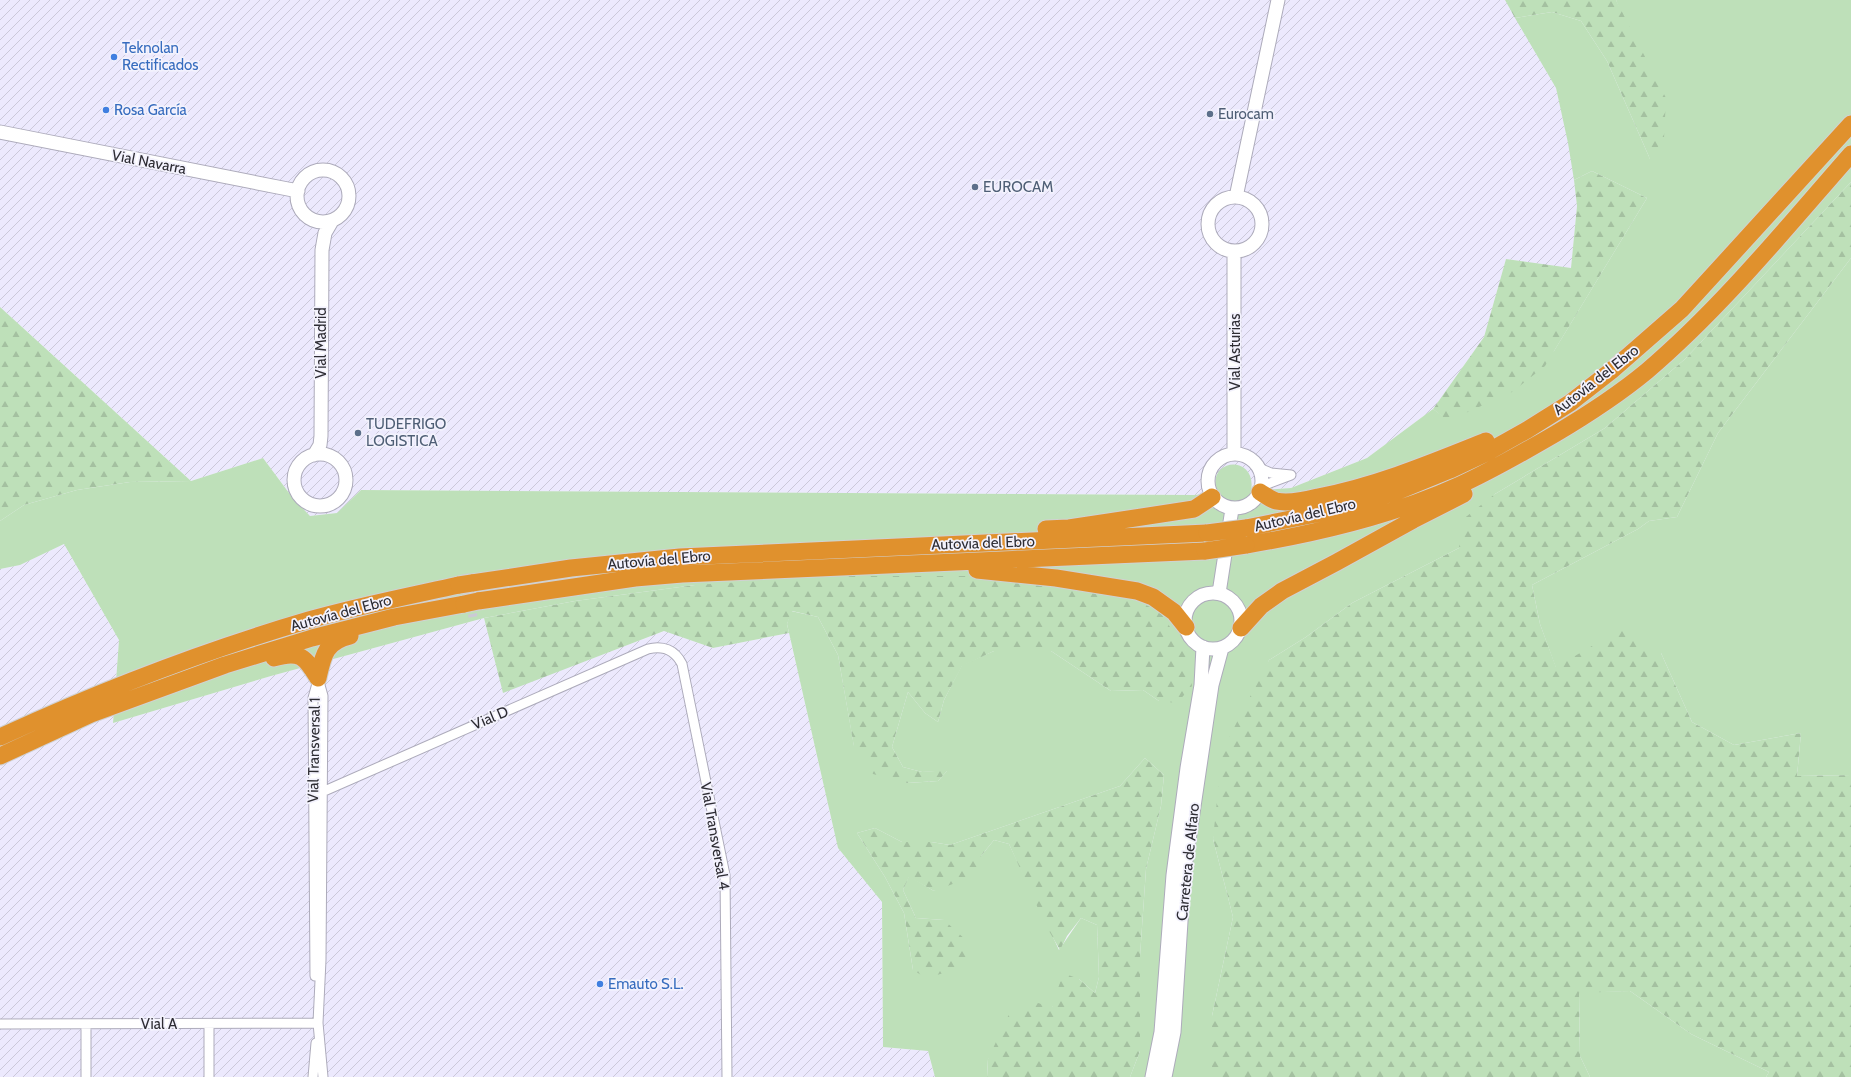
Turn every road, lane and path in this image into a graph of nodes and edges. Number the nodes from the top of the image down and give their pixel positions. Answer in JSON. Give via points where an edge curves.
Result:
{"nodes":[{"id":1,"x":1278,"y":0,"type":"edge"},
{"id":2,"x":1851,"y":124,"type":"edge"},
{"id":3,"x":0,"y":132,"type":"edge"},
{"id":4,"x":1851,"y":154,"type":"edge"},
{"id":5,"x":298,"y":191,"type":"junction"},
{"id":6,"x":1236,"y":197,"type":"junction"},
{"id":7,"x":310,"y":218,"type":"junction"},
{"id":8,"x":332,"y":221,"type":"junction"},
{"id":9,"x":322,"y":250,"type":"junction"},
{"id":10,"x":1234,"y":251,"type":"junction"},
{"id":11,"x":1611,"y":371,"type":"junction"},
{"id":12,"x":1606,"y":403,"type":"junction"},
{"id":13,"x":321,"y":436,"type":"junction"},
{"id":14,"x":1234,"y":454,"type":"junction"},
{"id":15,"x":314,"y":455,"type":"junction"},
{"id":16,"x":331,"y":457,"type":"junction"},
{"id":17,"x":1259,"y":468,"type":"junction"},
{"id":18,"x":1261,"y":489,"type":"junction"},
{"id":19,"x":1212,"y":497,"type":"junction"},
{"id":20,"x":1232,"y":509,"type":"junction"},
{"id":21,"x":884,"y":546,"type":"junction"},
{"id":22,"x":893,"y":564,"type":"junction"},
{"id":23,"x":1219,"y":594,"type":"junction"},
{"id":24,"x":471,"y":602,"type":"junction"},
{"id":25,"x":1186,"y":627,"type":"junction"},
{"id":26,"x":1241,"y":628,"type":"junction"},
{"id":27,"x":1203,"y":647,"type":"junction"},
{"id":28,"x":1222,"y":648,"type":"junction"},
{"id":29,"x":669,"y":650,"type":"joint"},
{"id":30,"x":138,"y":678,"type":"junction"},
{"id":31,"x":318,"y":678,"type":"junction"},
{"id":32,"x":116,"y":705,"type":"junction"},
{"id":33,"x":0,"y":727,"type":"edge"},
{"id":34,"x":0,"y":736,"type":"edge"},
{"id":35,"x":0,"y":756,"type":"edge"},
{"id":36,"x":323,"y":791,"type":"junction"},
{"id":37,"x":313,"y":796,"type":"junction"},
{"id":38,"x":318,"y":1023,"type":"junction"},
{"id":39,"x":0,"y":1024,"type":"edge"},
{"id":40,"x":86,"y":1024,"type":"junction"},
{"id":41,"x":209,"y":1024,"type":"junction"},
{"id":42,"x":86,"y":1077,"type":"edge"},
{"id":43,"x":209,"y":1077,"type":"edge"},
{"id":44,"x":313,"y":1077,"type":"edge"},
{"id":45,"x":323,"y":1077,"type":"edge"},
{"id":46,"x":727,"y":1077,"type":"edge"},
{"id":47,"x":1152,"y":1077,"type":"edge"},
{"id":48,"x":1165,"y":1077,"type":"edge"}],
"edges":[{"from":1,"to":6,"type":"street"},
{"from":2,"to":11,"type":"highway","name":"Autovía del Ebro","via":[[1682,310]]},
{"from":3,"to":5,"type":"street","name":"Vial Navarra"},
{"from":4,"to":12,"type":"highway","name":"Autovía del Ebro","via":[[1700,322],[1647,371]]},
{"from":5,"to":7,"type":"street","via":[[300,209]]},
{"from":5,"to":8,"type":"street","via":[[308,174],[323,170],[338,174],[345,181],[350,200],[346,210]]},
{"from":6,"to":10,"type":"street","via":[[1246,199],[1255,205],[1262,224],[1260,235],[1254,244]]},
{"from":6,"to":10,"type":"street","via":[[1225,198],[1216,204],[1210,213],[1208,223],[1210,234],[1216,243],[1224,249]]},
{"from":7,"to":8,"type":"street","via":[[323,223]]},
{"from":7,"to":9,"type":"street","name":"Vial Madrid"},
{"from":8,"to":9,"type":"street","name":"Vial Madrid","via":[[325,233]]},
{"from":9,"to":13,"type":"street","name":"Vial Madrid"},
{"from":10,"to":14,"type":"street","name":"Vial Asturias"},
{"from":11,"to":18,"type":"highway","via":[[1525,423],[1496,437],[1341,493],[1304,500],[1276,501]]},
{"from":11,"to":21,"type":"highway","name":"Autovía del Ebro","bridge":true,"via":[[1570,403],[1527,430],[1450,470],[1396,492],[1341,509],[1207,533]]},
{"from":12,"to":22,"type":"highway","name":"Autovía del Ebro","bridge":true,"via":[[1497,468],[1446,491],[1399,510],[1292,538],[1205,551]]},
{"from":12,"to":26,"type":"highway","via":[[1574,432],[1490,481],[1282,591],[1262,606]]},
{"from":13,"to":15,"type":"street","name":"Vial Madrid","via":[[320,445]]},
{"from":13,"to":16,"type":"street","name":"Vial Madrid","via":[[324,448]]},
{"from":14,"to":17,"type":"street","via":[[1253,461]]},
{"from":14,"to":19,"type":"street","via":[[1220,458],[1210,471],[1208,480]]},
{"from":15,"to":16,"type":"street"},
{"from":15,"to":16,"type":"street","via":[[302,461],[296,469],[294,479],[295,489],[300,498],[308,504],[318,506],[328,505],[337,500],[346,482],[342,468]]},
{"from":17,"to":18,"type":"street","via":[[1262,476]]},
{"from":17,"to":18,"type":"street","via":[[1271,473],[1291,475]]},
{"from":18,"to":20,"type":"street","via":[[1250,504]]},
{"from":19,"to":20,"type":"street","via":[[1219,504]]},
{"from":19,"to":21,"type":"highway","via":[[1194,509],[1069,528],[962,536]]},
{"from":20,"to":23,"type":"street"},
{"from":21,"to":30,"type":"highway","name":"Autovía del Ebro","via":[[680,557],[571,568],[466,584],[309,620],[220,648]]},
{"from":22,"to":24,"type":"highway","name":"Autovía del Ebro","via":[[642,577]]},
{"from":22,"to":25,"type":"highway","via":[[919,569],[1002,571],[1137,591],[1153,597],[1174,612]]},
{"from":23,"to":25,"type":"street","via":[[1210,593],[1198,597],[1187,610]]},
{"from":23,"to":26,"type":"street","via":[[1229,598],[1236,605],[1242,618]]},
{"from":24,"to":31,"type":"highway","via":[[437,616],[342,638],[330,644],[323,656]]},
{"from":24,"to":32,"type":"highway","name":"Autovía del Ebro","via":[[394,617],[312,638],[226,665]]},
{"from":25,"to":27,"type":"street","via":[[1189,636]]},
{"from":26,"to":28,"type":"street","via":[[1229,646]]},
{"from":27,"to":28,"type":"street"},
{"from":27,"to":47,"type":"street","name":"Carretera de Alfaro","via":[[1201,686],[1173,875],[1161,1032]]},
{"from":28,"to":48,"type":"street","name":"Carretera de Alfaro","via":[[1212,685],[1184,874],[1174,1032]]},
{"from":29,"to":36,"type":"street","name":"Vial D","via":[[659,647],[648,649]]},
{"from":29,"to":46,"type":"street","name":"Vial Transversal 4","via":[[682,664],[725,875]]},
{"from":30,"to":33,"type":"highway","via":[[101,685]]},
{"from":30,"to":34,"type":"highway","name":"Autovía del Ebro"},
{"from":31,"to":32,"type":"highway","via":[[303,657],[286,655],[208,679],[144,703]]},
{"from":31,"to":36,"type":"street","name":"Vial Transversal 1","via":[[323,696]]},
{"from":31,"to":37,"type":"street","name":"Vial Transversal 1","via":[[313,698]]},
{"from":32,"to":35,"type":"highway","name":"Autovía del Ebro"},
{"from":36,"to":37,"type":"street","name":"Vial D"},
{"from":36,"to":38,"type":"street","name":"Vial Transversal 1"},
{"from":37,"to":38,"type":"street","name":"Vial Transversal 1","via":[[314,951]]},
{"from":38,"to":41,"type":"street","name":"Vial A"},
{"from":38,"to":44,"type":"street","name":"Vial Transversal 1"},
{"from":38,"to":45,"type":"street","name":"Vial Transversal 1"},
{"from":39,"to":40,"type":"street","name":"Vial A"},
{"from":40,"to":41,"type":"street","name":"Vial A"},
{"from":40,"to":42,"type":"street"},
{"from":41,"to":43,"type":"street"}]}
